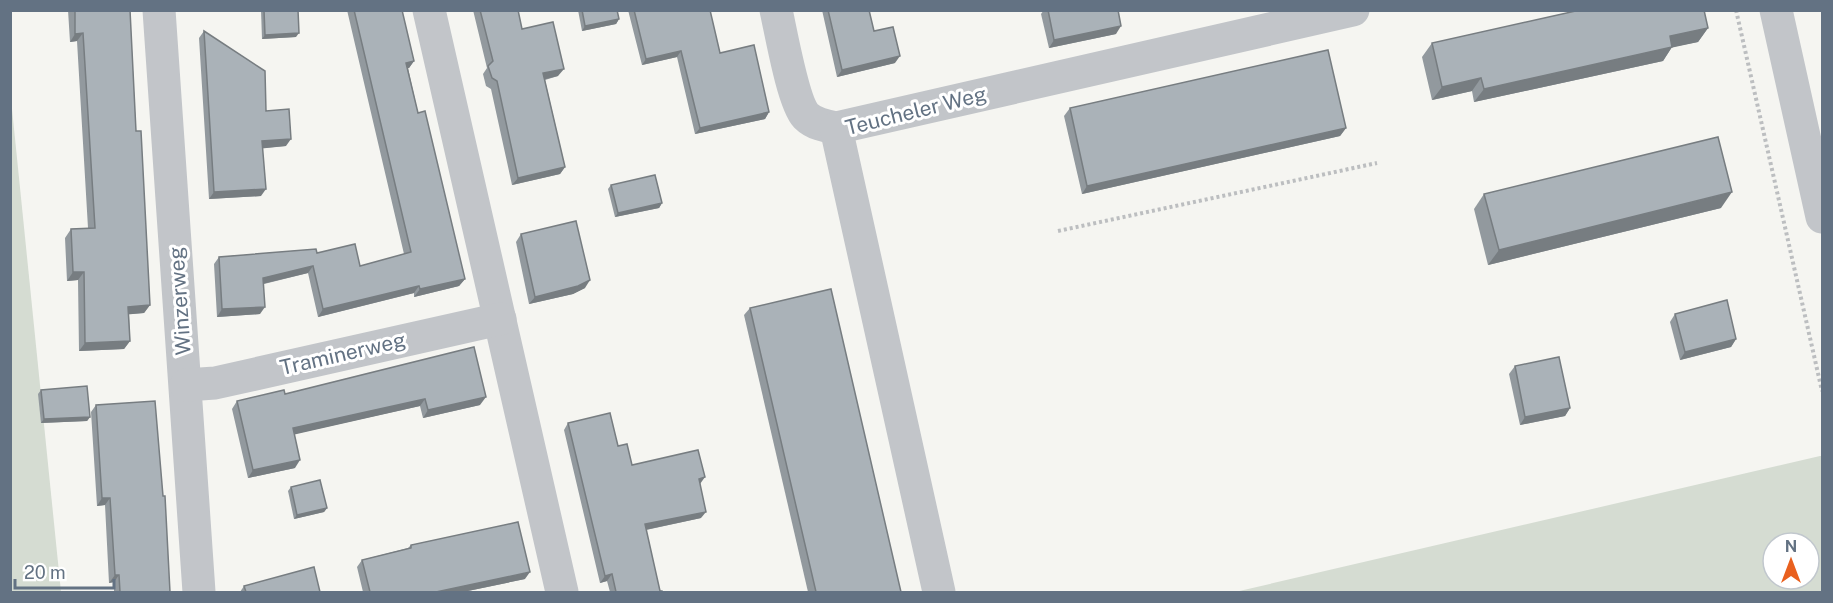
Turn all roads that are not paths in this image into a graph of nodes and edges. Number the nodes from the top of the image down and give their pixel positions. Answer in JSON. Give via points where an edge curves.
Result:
{"nodes":[{"id":1,"x":159,"y":10,"type":"edge"},
{"id":2,"x":429,"y":10,"type":"edge"},
{"id":3,"x":776,"y":10,"type":"edge"},
{"id":4,"x":1353,"y":10,"type":"edge"},
{"id":5,"x":1776,"y":10,"type":"edge"},
{"id":6,"x":836,"y":128,"type":"junction"},
{"id":7,"x":1822,"y":217,"type":"edge"},
{"id":8,"x":500,"y":319,"type":"junction"},
{"id":9,"x":186,"y":386,"type":"junction"},
{"id":10,"x":199,"y":592,"type":"edge"},
{"id":11,"x":562,"y":592,"type":"edge"},
{"id":12,"x":939,"y":592,"type":"edge"}],
"edges":[{"from":1,"to":9,"type":"street","name":"Winzerweg"},
{"from":2,"to":8,"type":"street"},
{"from":3,"to":6,"type":"street","via":[[797,101],[805,116]]},
{"from":4,"to":6,"type":"street","name":"Teucheler Weg"},
{"from":5,"to":7,"type":"street"},
{"from":6,"to":12,"type":"street","name":"Teucheler Weg"},
{"from":8,"to":9,"type":"street","name":"Traminerweg","via":[[215,383]]},
{"from":8,"to":11,"type":"street"},
{"from":9,"to":10,"type":"street","name":"Winzerweg"}]}
